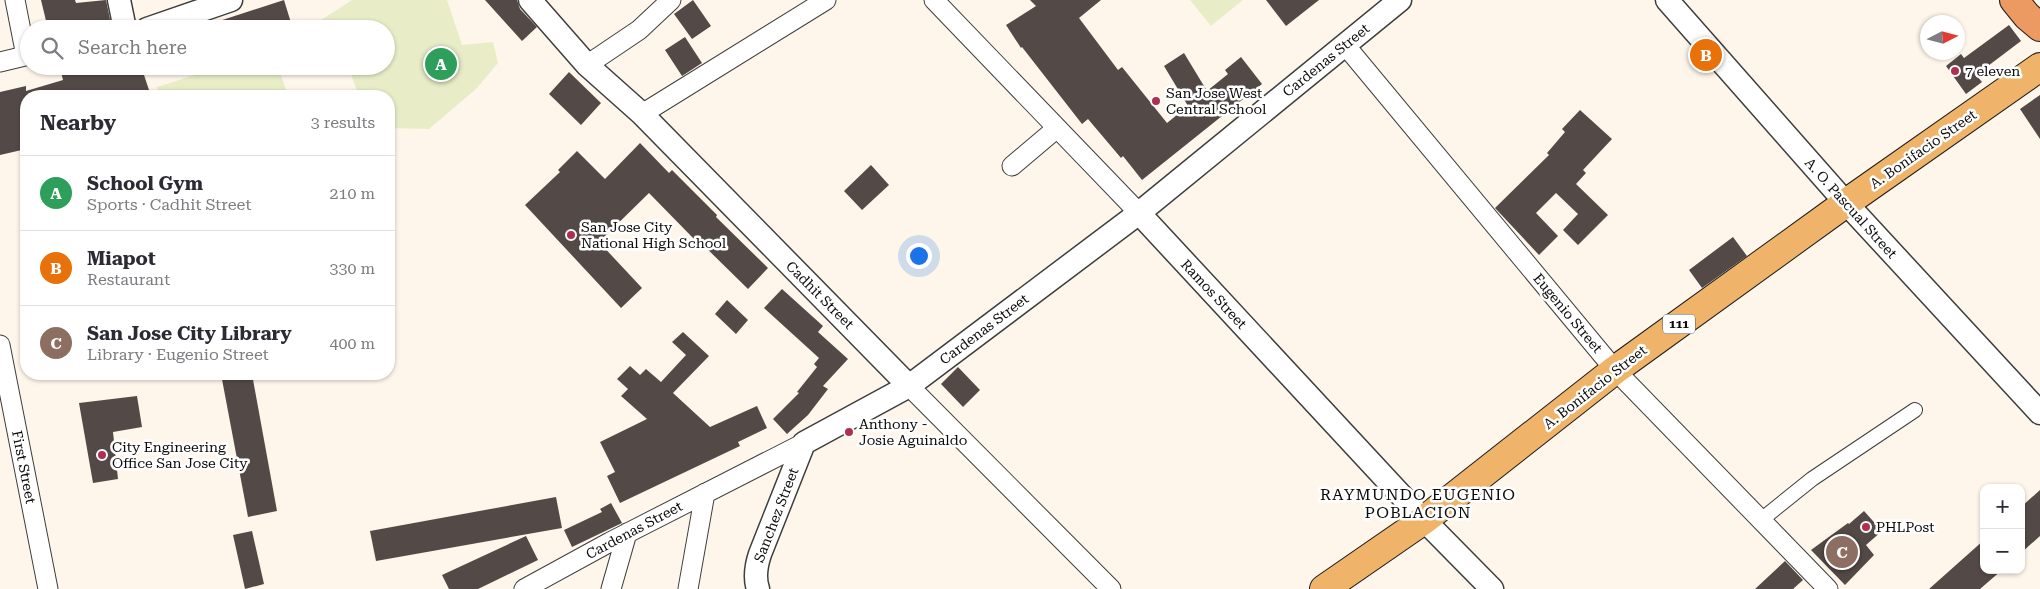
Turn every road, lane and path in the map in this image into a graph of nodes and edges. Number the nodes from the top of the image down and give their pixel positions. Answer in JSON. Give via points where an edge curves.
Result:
{"nodes":[{"id":1,"x":15,"y":0,"type":"edge"},
{"id":2,"x":119,"y":0,"type":"edge"},
{"id":3,"x":231,"y":0,"type":"edge"},
{"id":4,"x":530,"y":0,"type":"edge"},
{"id":5,"x":671,"y":0,"type":"edge"},
{"id":6,"x":826,"y":0,"type":"edge"},
{"id":7,"x":934,"y":0,"type":"edge"},
{"id":8,"x":1400,"y":0,"type":"edge"},
{"id":9,"x":1667,"y":0,"type":"edge"},
{"id":10,"x":2014,"y":0,"type":"edge"},
{"id":11,"x":123,"y":20,"type":"edge"},
{"id":12,"x":173,"y":20,"type":"edge"},
{"id":13,"x":20,"y":21,"type":"edge"},
{"id":14,"x":2040,"y":27,"type":"edge"},
{"id":15,"x":1345,"y":45,"type":"junction"},
{"id":16,"x":20,"y":57,"type":"edge"},
{"id":17,"x":0,"y":62,"type":"edge"},
{"id":18,"x":587,"y":66,"type":"junction"},
{"id":19,"x":2040,"y":67,"type":"edge"},
{"id":20,"x":642,"y":114,"type":"junction"},
{"id":21,"x":1057,"y":128,"type":"junction"},
{"id":22,"x":1012,"y":166,"type":"dead end"},
{"id":23,"x":1846,"y":203,"type":"junction"},
{"id":24,"x":1139,"y":213,"type":"junction"},
{"id":25,"x":0,"y":345,"type":"edge"},
{"id":26,"x":1615,"y":370,"type":"junction"},
{"id":27,"x":909,"y":386,"type":"junction"},
{"id":28,"x":1915,"y":410,"type":"dead end"},
{"id":29,"x":2040,"y":413,"type":"edge"},
{"id":30,"x":804,"y":443,"type":"junction"},
{"id":31,"x":705,"y":493,"type":"junction"},
{"id":32,"x":1424,"y":520,"type":"junction"},
{"id":33,"x":1760,"y":520,"type":"junction"},
{"id":34,"x":627,"y":533,"type":"junction"},
{"id":35,"x":48,"y":589,"type":"edge"},
{"id":36,"x":524,"y":589,"type":"edge"},
{"id":37,"x":611,"y":589,"type":"edge"},
{"id":38,"x":688,"y":589,"type":"edge"},
{"id":39,"x":758,"y":589,"type":"edge"},
{"id":40,"x":1111,"y":589,"type":"edge"},
{"id":41,"x":1324,"y":589,"type":"edge"},
{"id":42,"x":1492,"y":589,"type":"edge"},
{"id":43,"x":1828,"y":589,"type":"edge"}],
"edges":[{"from":1,"to":13,"type":"street"},
{"from":2,"to":11,"type":"street"},
{"from":3,"to":12,"type":"street"},
{"from":4,"to":18,"type":"street","name":"Cadhit Street"},
{"from":5,"to":18,"type":"street","via":[[639,30]]},
{"from":6,"to":20,"type":"street"},
{"from":7,"to":21,"type":"street","name":"Ramos Street"},
{"from":8,"to":15,"type":"street","name":"Cardenas Street"},
{"from":9,"to":23,"type":"street","name":"A. O. Pascual Street"},
{"from":10,"to":14,"type":"highway"},
{"from":15,"to":24,"type":"street","name":"Cardenas Street"},
{"from":15,"to":26,"type":"street","name":"Eugenio Street"},
{"from":16,"to":17,"type":"street"},
{"from":18,"to":20,"type":"street","name":"Cadhit Street"},
{"from":19,"to":23,"type":"main road","name":"A. Bonifacio Street","number":"111"},
{"from":20,"to":27,"type":"street","name":"Cadhit Street"},
{"from":21,"to":22,"type":"street"},
{"from":21,"to":24,"type":"street","name":"Ramos Street"},
{"from":23,"to":26,"type":"main road","name":"A. Bonifacio Street","number":"111"},
{"from":23,"to":29,"type":"street","name":"A. O. Pascual Street"},
{"from":24,"to":27,"type":"street","name":"Cardenas Street"},
{"from":24,"to":32,"type":"street","name":"Ramos Street"},
{"from":25,"to":35,"type":"street","name":"First Street"},
{"from":26,"to":32,"type":"main road","name":"A. Bonifacio Street","number":"111"},
{"from":26,"to":33,"type":"street","name":"Eugenio Street"},
{"from":27,"to":30,"type":"street","name":"Cardenas Street"},
{"from":27,"to":40,"type":"street","name":"Cadhit Street"},
{"from":28,"to":33,"type":"street","via":[[1812,479]]},
{"from":30,"to":31,"type":"street","name":"Cardenas Street"},
{"from":30,"to":39,"type":"street","name":"Sanchez Street","via":[[760,554],[756,567]]},
{"from":31,"to":34,"type":"street","name":"Cardenas Street"},
{"from":31,"to":38,"type":"street"},
{"from":32,"to":41,"type":"main road","name":"A. Bonifacio Street","number":"111"},
{"from":32,"to":42,"type":"street","name":"Ramos Street"},
{"from":33,"to":43,"type":"street","name":"Eugenio Street"},
{"from":34,"to":36,"type":"street","name":"Cardenas Street"},
{"from":34,"to":37,"type":"street"}]}
